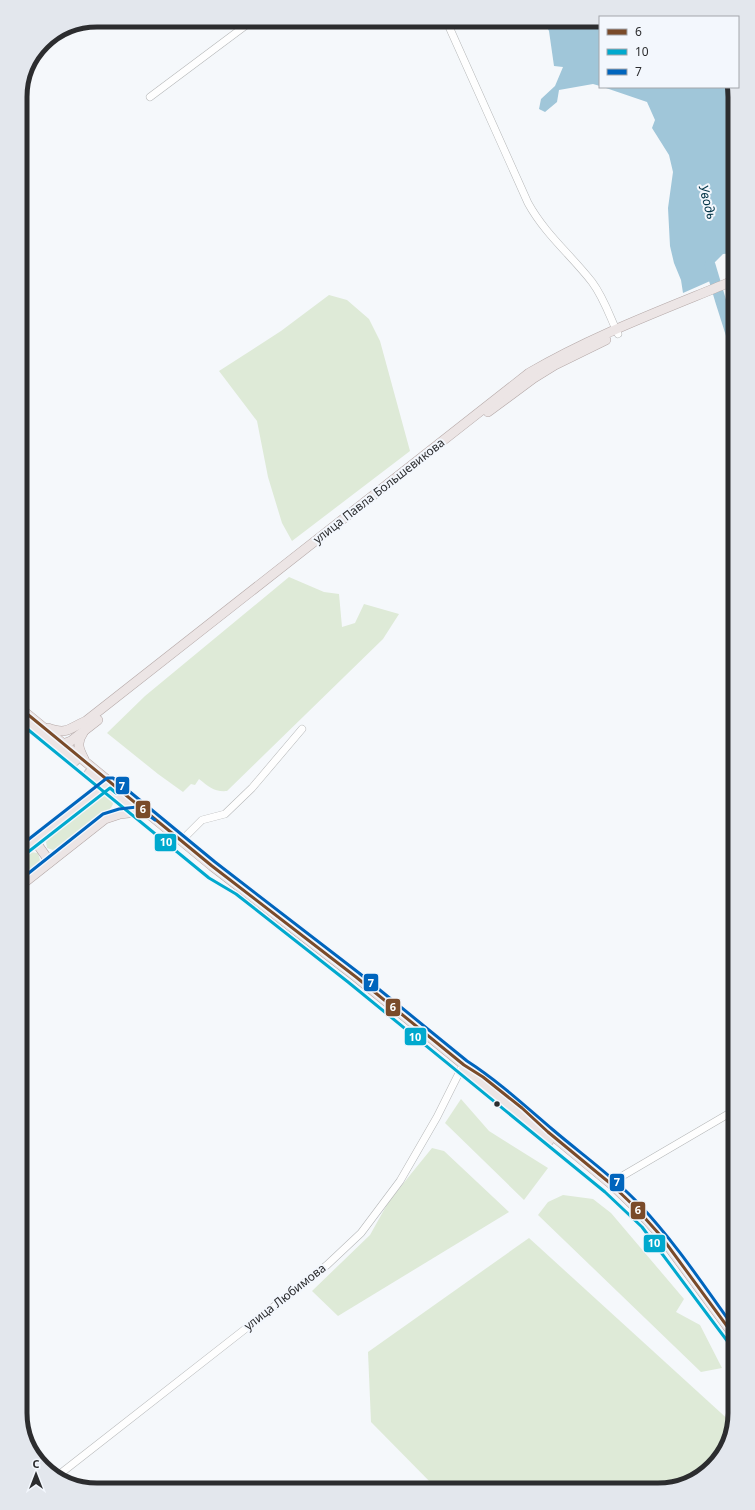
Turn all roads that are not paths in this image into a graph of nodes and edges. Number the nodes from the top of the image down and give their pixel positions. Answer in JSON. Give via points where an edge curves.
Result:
{"nodes":[{"id":1,"x":244,"y":27,"type":"edge"},
{"id":2,"x":449,"y":27,"type":"edge"},
{"id":3,"x":150,"y":97,"type":"dead end"},
{"id":4,"x":728,"y":283,"type":"edge"},
{"id":5,"x":728,"y":288,"type":"edge"},
{"id":6,"x":686,"y":303,"type":"junction"},
{"id":7,"x":617,"y":332,"type":"junction"},
{"id":8,"x":27,"y":714,"type":"edge"},
{"id":9,"x":27,"y":722,"type":"edge"},
{"id":10,"x":87,"y":724,"type":"junction"},
{"id":11,"x":44,"y":727,"type":"junction"},
{"id":12,"x":302,"y":729,"type":"dead end"},
{"id":13,"x":54,"y":744,"type":"junction"},
{"id":14,"x":65,"y":744,"type":"junction"},
{"id":15,"x":75,"y":761,"type":"junction"},
{"id":16,"x":85,"y":762,"type":"junction"},
{"id":17,"x":88,"y":772,"type":"junction"},
{"id":18,"x":107,"y":784,"type":"junction"},
{"id":19,"x":91,"y":798,"type":"junction"},
{"id":20,"x":138,"y":812,"type":"junction"},
{"id":21,"x":182,"y":840,"type":"junction"},
{"id":22,"x":35,"y":841,"type":"junction"},
{"id":23,"x":27,"y":847,"type":"edge"},
{"id":24,"x":50,"y":862,"type":"junction"},
{"id":25,"x":27,"y":880,"type":"edge"},
{"id":26,"x":463,"y":1067,"type":"junction"},
{"id":27,"x":728,"y":1114,"type":"edge"},
{"id":28,"x":610,"y":1186,"type":"junction"},
{"id":29,"x":728,"y":1327,"type":"edge"},
{"id":30,"x":728,"y":1334,"type":"edge"},
{"id":31,"x":61,"y":1473,"type":"edge"}],
"edges":[{"from":1,"to":3,"type":"street"},
{"from":2,"to":7,"type":"street","via":[[531,208],[545,230],[602,297]]},
{"from":4,"to":6,"type":"main road","name":"улица Павла Большевикова"},
{"from":5,"to":6,"type":"main road"},
{"from":6,"to":7,"type":"main road","name":"улица Павла Большевикова"},
{"from":7,"to":10,"type":"main road","name":"улица Павла Большевикова","via":[[534,378]]},
{"from":8,"to":11,"type":"main road"},
{"from":9,"to":13,"type":"main road"},
{"from":10,"to":11,"type":"main road","name":"улица Павла Большевикова","via":[[58,731]]},
{"from":10,"to":14,"type":"main road","via":[[70,736]]},
{"from":10,"to":16,"type":"main road","via":[[79,738]]},
{"from":11,"to":14,"type":"main road"},
{"from":12,"to":21,"type":"street","via":[[252,788],[225,814],[202,820]]},
{"from":13,"to":14,"type":"main road"},
{"from":13,"to":15,"type":"main road"},
{"from":14,"to":15,"type":"main road","via":[[68,754]]},
{"from":14,"to":16,"type":"main road"},
{"from":15,"to":17,"type":"main road"},
{"from":16,"to":18,"type":"main road"},
{"from":17,"to":18,"type":"main road"},
{"from":17,"to":19,"type":"main road","via":[[93,784]]},
{"from":18,"to":19,"type":"main road"},
{"from":18,"to":20,"type":"main road"},
{"from":18,"to":21,"type":"main road"},
{"from":19,"to":22,"type":"main road"},
{"from":20,"to":24,"type":"main road","via":[[105,819]]},
{"from":20,"to":26,"type":"main road","via":[[212,874],[239,890]]},
{"from":21,"to":26,"type":"main road","via":[[414,1023]]},
{"from":22,"to":23,"type":"main road"},
{"from":22,"to":24,"type":"main road"},
{"from":24,"to":25,"type":"main road"},
{"from":26,"to":28,"type":"main road","via":[[483,1077],[522,1108]]},
{"from":26,"to":31,"type":"street","name":"улица Любимова","via":[[400,1181],[361,1233],[327,1265]]},
{"from":27,"to":28,"type":"street","via":[[624,1175]]},
{"from":28,"to":29,"type":"main road","via":[[635,1207],[660,1235]]},
{"from":28,"to":30,"type":"main road","via":[[646,1224]]}]}
